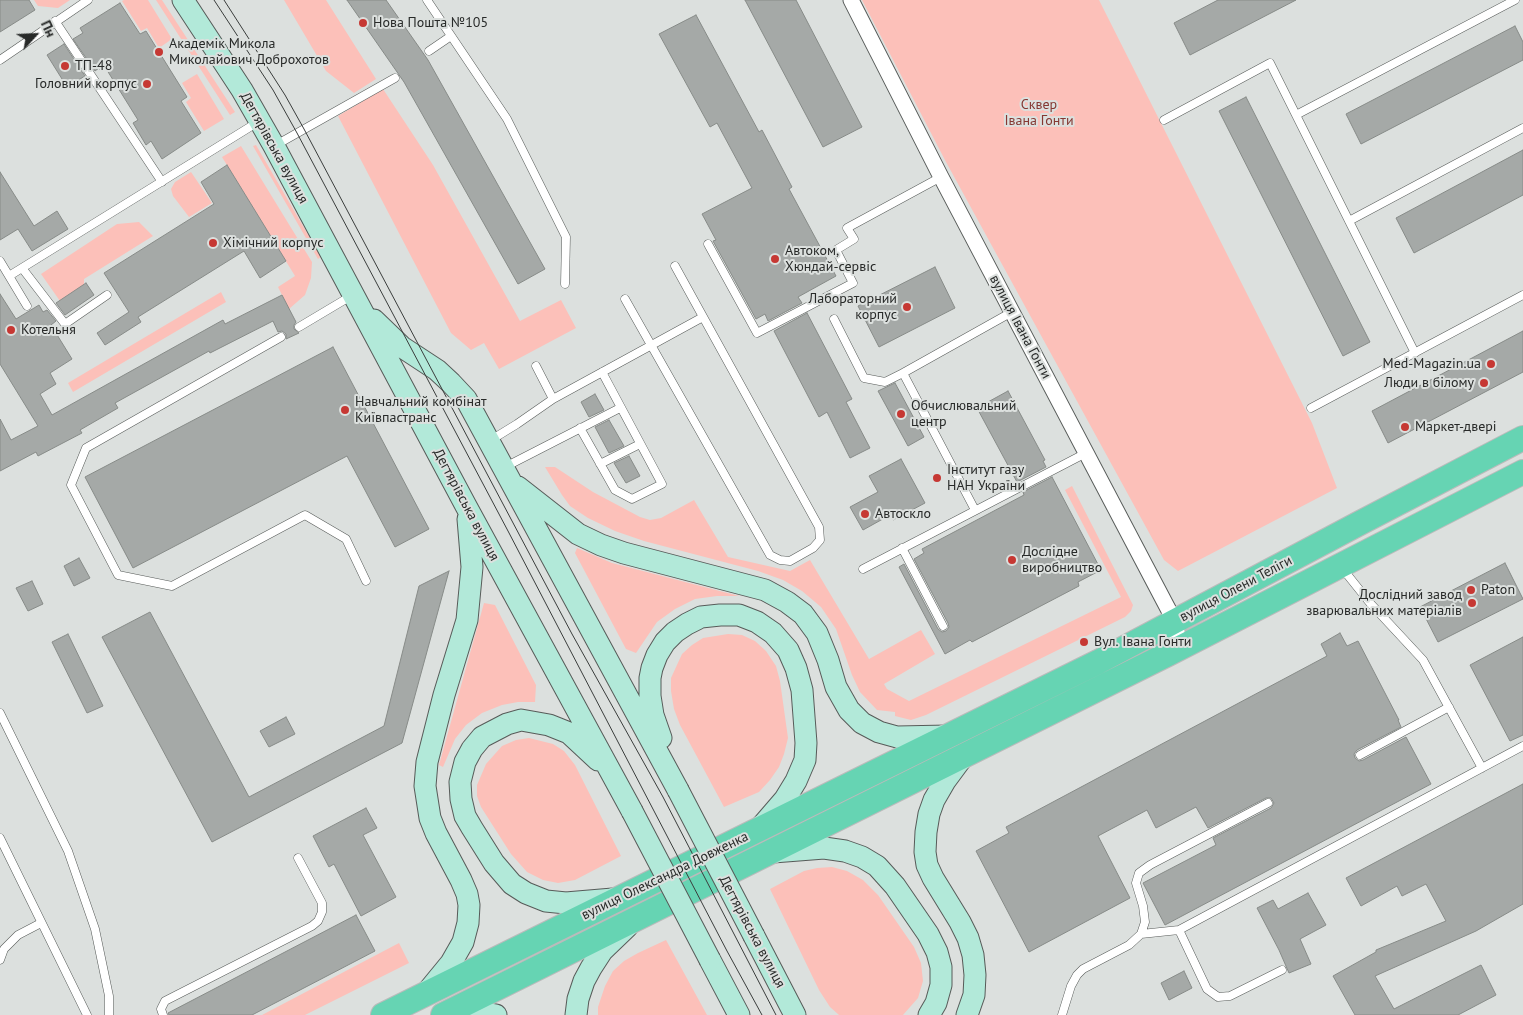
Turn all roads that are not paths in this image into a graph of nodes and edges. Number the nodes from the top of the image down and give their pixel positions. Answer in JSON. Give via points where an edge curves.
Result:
{"nodes":[{"id":1,"x":88,"y":0,"type":"edge"},
{"id":2,"x":183,"y":0,"type":"edge"},
{"id":3,"x":427,"y":0,"type":"edge"},
{"id":4,"x":851,"y":0,"type":"edge"},
{"id":5,"x":1515,"y":0,"type":"edge"},
{"id":6,"x":55,"y":21,"type":"junction"},
{"id":7,"x":451,"y":36,"type":"junction"},
{"id":8,"x":429,"y":51,"type":"dead end"},
{"id":9,"x":0,"y":60,"type":"edge"},
{"id":10,"x":395,"y":78,"type":"dead end"},
{"id":11,"x":1296,"y":115,"type":"junction"},
{"id":12,"x":1164,"y":120,"type":"dead end"},
{"id":13,"x":260,"y":121,"type":"junction"},
{"id":14,"x":1523,"y":128,"type":"edge"},
{"id":15,"x":274,"y":146,"type":"junction"},
{"id":16,"x":941,"y":177,"type":"junction"},
{"id":17,"x":162,"y":182,"type":"junction"},
{"id":18,"x":1349,"y":221,"type":"junction"},
{"id":19,"x":708,"y":244,"type":"dead end"},
{"id":20,"x":0,"y":261,"type":"edge"},
{"id":21,"x":675,"y":266,"type":"dead end"},
{"id":22,"x":22,"y":268,"type":"junction"},
{"id":23,"x":9,"y":276,"type":"junction"},
{"id":24,"x":565,"y":284,"type":"dead end"},
{"id":25,"x":108,"y":295,"type":"dead end"},
{"id":26,"x":1523,"y":295,"type":"edge"},
{"id":27,"x":625,"y":299,"type":"dead end"},
{"id":28,"x":356,"y":300,"type":"junction"},
{"id":29,"x":27,"y":306,"type":"dead end"},
{"id":30,"x":1012,"y":312,"type":"junction"},
{"id":31,"x":703,"y":317,"type":"junction"},
{"id":32,"x":834,"y":319,"type":"dead end"},
{"id":33,"x":299,"y":327,"type":"dead end"},
{"id":34,"x":281,"y":337,"type":"dead end"},
{"id":35,"x":652,"y":345,"type":"junction"},
{"id":36,"x":1415,"y":353,"type":"junction"},
{"id":37,"x":536,"y":366,"type":"dead end"},
{"id":38,"x":602,"y":372,"type":"junction"},
{"id":39,"x":903,"y":373,"type":"junction"},
{"id":40,"x":553,"y":399,"type":"junction"},
{"id":41,"x":620,"y":408,"type":"junction"},
{"id":42,"x":1311,"y":408,"type":"dead end"},
{"id":43,"x":580,"y":428,"type":"junction"},
{"id":44,"x":1523,"y":438,"type":"edge"},
{"id":45,"x":490,"y":441,"type":"junction"},
{"id":46,"x":640,"y":444,"type":"junction"},
{"id":47,"x":1086,"y":452,"type":"junction"},
{"id":48,"x":600,"y":464,"type":"junction"},
{"id":49,"x":1523,"y":472,"type":"edge"},
{"id":50,"x":507,"y":474,"type":"junction"},
{"id":51,"x":466,"y":506,"type":"junction"},
{"id":52,"x":975,"y":510,"type":"junction"},
{"id":53,"x":902,"y":548,"type":"junction"},
{"id":54,"x":1341,"y":566,"type":"junction"},
{"id":55,"x":863,"y":569,"type":"dead end"},
{"id":56,"x":366,"y":581,"type":"dead end"},
{"id":57,"x":1175,"y":622,"type":"junction"},
{"id":58,"x":943,"y":626,"type":"dead end"},
{"id":59,"x":1168,"y":654,"type":"junction"},
{"id":60,"x":1449,"y":707,"type":"junction"},
{"id":61,"x":0,"y":713,"type":"edge"},
{"id":62,"x":948,"y":736,"type":"junction"},
{"id":63,"x":1523,"y":746,"type":"edge"},
{"id":64,"x":1360,"y":755,"type":"dead end"},
{"id":65,"x":962,"y":758,"type":"junction"},
{"id":66,"x":1482,"y":768,"type":"junction"},
{"id":67,"x":612,"y":773,"type":"junction"},
{"id":68,"x":678,"y":790,"type":"junction"},
{"id":69,"x":1268,"y":803,"type":"dead end"},
{"id":70,"x":757,"y":830,"type":"junction"},
{"id":71,"x":0,"y":838,"type":"edge"},
{"id":72,"x":770,"y":853,"type":"junction"},
{"id":73,"x":298,"y":858,"type":"dead end"},
{"id":74,"x":621,"y":898,"type":"junction"},
{"id":75,"x":634,"y":919,"type":"junction"},
{"id":76,"x":41,"y":923,"type":"junction"},
{"id":77,"x":1179,"y":930,"type":"junction"},
{"id":78,"x":1141,"y":934,"type":"junction"},
{"id":79,"x":0,"y":960,"type":"edge"},
{"id":80,"x":1282,"y":970,"type":"dead end"},
{"id":81,"x":775,"y":975,"type":"junction"},
{"id":82,"x":428,"y":991,"type":"junction"},
{"id":83,"x":735,"y":1011,"type":"edge"},
{"id":84,"x":454,"y":1013,"type":"edge"},
{"id":85,"x":87,"y":1015,"type":"edge"},
{"id":86,"x":109,"y":1015,"type":"edge"},
{"id":87,"x":163,"y":1015,"type":"edge"},
{"id":88,"x":382,"y":1015,"type":"edge"},
{"id":89,"x":496,"y":1015,"type":"edge"},
{"id":90,"x":576,"y":1015,"type":"edge"},
{"id":91,"x":795,"y":1015,"type":"edge"},
{"id":92,"x":809,"y":1015,"type":"edge"},
{"id":93,"x":929,"y":1015,"type":"edge"},
{"id":94,"x":967,"y":1015,"type":"edge"},
{"id":95,"x":1062,"y":1015,"type":"edge"}],
"edges":[{"from":1,"to":6,"type":"lane"},
{"from":2,"to":13,"type":"main road","name":"Дегтярівська вулиця"},
{"from":3,"to":7,"type":"lane"},
{"from":4,"to":16,"type":"street","name":"вулиця Івана Гонти"},
{"from":5,"to":11,"type":"lane"},
{"from":6,"to":9,"type":"lane"},
{"from":6,"to":17,"type":"lane"},
{"from":7,"to":8,"type":"lane"},
{"from":7,"to":24,"type":"lane","via":[[507,119],[566,237]]},
{"from":10,"to":15,"type":"lane"},
{"from":11,"to":12,"type":"lane","via":[[1270,63]]},
{"from":11,"to":18,"type":"lane"},
{"from":13,"to":15,"type":"main road","name":"Дегтярівська вулиця"},
{"from":13,"to":17,"type":"lane"},
{"from":14,"to":18,"type":"lane"},
{"from":15,"to":28,"type":"main road","name":"Дегтярівська вулиця"},
{"from":16,"to":19,"type":"lane","via":[[847,228],[854,239],[836,250],[853,283],[757,333]]},
{"from":16,"to":30,"type":"street","name":"вулиця Івана Гонти"},
{"from":17,"to":22,"type":"lane"},
{"from":18,"to":36,"type":"lane"},
{"from":20,"to":23,"type":"lane"},
{"from":21,"to":31,"type":"lane"},
{"from":22,"to":23,"type":"lane"},
{"from":22,"to":25,"type":"lane","via":[[64,324]]},
{"from":23,"to":29,"type":"lane"},
{"from":26,"to":36,"type":"lane"},
{"from":27,"to":35,"type":"lane"},
{"from":28,"to":33,"type":"lane"},
{"from":28,"to":45,"type":"main road","name":"Дегтярівська вулиця","via":[[402,347],[451,383],[466,399]]},
{"from":28,"to":51,"type":"main road","name":"Дегтярівська вулиця"},
{"from":30,"to":39,"type":"lane"},
{"from":30,"to":47,"type":"street","name":"вулиця Івана Гонти"},
{"from":31,"to":35,"type":"lane"},
{"from":31,"to":35,"type":"lane","via":[[819,527],[820,540],[813,548],[790,561],[779,564],[770,555]]},
{"from":32,"to":39,"type":"lane","via":[[864,378],[885,382]]},
{"from":34,"to":56,"type":"lane","via":[[86,448],[71,485],[118,576],[172,586],[305,515],[346,539]]},
{"from":35,"to":38,"type":"lane"},
{"from":36,"to":42,"type":"lane"},
{"from":37,"to":40,"type":"lane"},
{"from":38,"to":40,"type":"lane"},
{"from":38,"to":41,"type":"lane"},
{"from":39,"to":52,"type":"lane"},
{"from":40,"to":45,"type":"lane"},
{"from":41,"to":43,"type":"lane"},
{"from":41,"to":46,"type":"lane"},
{"from":43,"to":48,"type":"lane"},
{"from":43,"to":50,"type":"lane"},
{"from":44,"to":57,"type":"main road","name":"вулиця Олени Теліги"},
{"from":45,"to":50,"type":"main road","name":"Дегтярівська вулиця"},
{"from":46,"to":48,"type":"lane"},
{"from":46,"to":48,"type":"lane","via":[[662,484],[632,499],[615,490]]},
{"from":47,"to":52,"type":"lane"},
{"from":47,"to":57,"type":"street","name":"вулиця Івана Гонти"},
{"from":49,"to":54,"type":"main road","name":"вулиця Олени Теліги"},
{"from":50,"to":62,"type":"main road","via":[[570,528],[601,545],[765,590],[787,602],[803,614],[817,633],[836,687],[849,710],[862,723],[897,738]]},
{"from":50,"to":68,"type":"main road","name":"Дегтярівська вулиця"},
{"from":51,"to":67,"type":"main road","name":"Дегтярівська вулиця"},
{"from":51,"to":82,"type":"main road","via":[[472,567],[467,620],[427,762],[425,786],[430,818],[467,894],[468,923],[454,958]]},
{"from":52,"to":53,"type":"lane"},
{"from":53,"to":55,"type":"lane"},
{"from":53,"to":58,"type":"lane"},
{"from":54,"to":59,"type":"main road","name":"вулиця Олени Теліги"},
{"from":54,"to":60,"type":"lane","via":[[1370,604],[1423,660]]},
{"from":57,"to":59,"type":"street","name":"вулиця Івана Гонти","via":[[1176,646]]},
{"from":57,"to":62,"type":"main road","name":"вулиця Олени Теліги"},
{"from":59,"to":65,"type":"main road","name":"вулиця Олени Теліги"},
{"from":60,"to":64,"type":"lane"},
{"from":60,"to":66,"type":"lane"},
{"from":61,"to":86,"type":"lane","via":[[68,851],[95,929],[109,996]]},
{"from":62,"to":70,"type":"main road","name":"вулиця Олександра Довженка"},
{"from":63,"to":66,"type":"lane"},
{"from":65,"to":72,"type":"main road","name":"вулиця Олександра Довженка"},
{"from":65,"to":94,"type":"main road","via":[[934,800],[929,814],[925,852],[932,878],[960,922],[973,955],[974,995]]},
{"from":66,"to":77,"type":"lane"},
{"from":67,"to":74,"type":"main road","via":[[569,733],[522,720],[482,737],[465,762],[460,782],[461,799],[465,816],[494,862],[512,884],[526,893],[546,901],[566,903]]},
{"from":67,"to":83,"type":"main road","name":"Дегтярівська вулиця","bridge":true},
{"from":68,"to":70,"type":"main road","via":[[653,715],[650,696],[650,678],[657,656],[675,632],[701,617],[739,615],[757,622],[773,633],[788,650],[796,668],[802,690],[806,743],[805,760],[796,781],[785,800]]},
{"from":68,"to":81,"type":"main road","name":"Дегтярівська вулиця","bridge":true},
{"from":69,"to":78,"type":"lane","via":[[1139,873],[1136,883],[1145,922]]},
{"from":70,"to":74,"type":"main road","name":"вулиця Олександра Довженка"},
{"from":71,"to":76,"type":"lane"},
{"from":72,"to":75,"type":"main road","name":"вулиця Олександра Довженка"},
{"from":72,"to":93,"type":"main road","via":[[824,848],[846,851],[877,866],[895,886],[937,952],[941,984]]},
{"from":73,"to":87,"type":"lane","via":[[322,903],[318,921],[165,1001],[161,1009]]},
{"from":74,"to":82,"type":"main road","name":"вулиця Олександра Довженка"},
{"from":75,"to":84,"type":"main road","name":"вулиця Олександра Довженка"},
{"from":75,"to":90,"type":"main road","via":[[602,951],[591,968],[578,999]]},
{"from":76,"to":79,"type":"lane","via":[[18,936],[4,950]]},
{"from":76,"to":85,"type":"lane"},
{"from":77,"to":78,"type":"lane"},
{"from":77,"to":80,"type":"lane","via":[[1207,989],[1218,997],[1230,996]]},
{"from":78,"to":95,"type":"lane","via":[[1129,945],[1083,968],[1071,986]]},
{"from":81,"to":91,"type":"main road","name":"Дегтярівська вулиця"},
{"from":81,"to":92,"type":"main road"},
{"from":82,"to":88,"type":"main road","name":"вулиця Олександра Довженка"},
{"from":84,"to":89,"type":"main road","name":"вулиця Олександра Довженка"}]}
